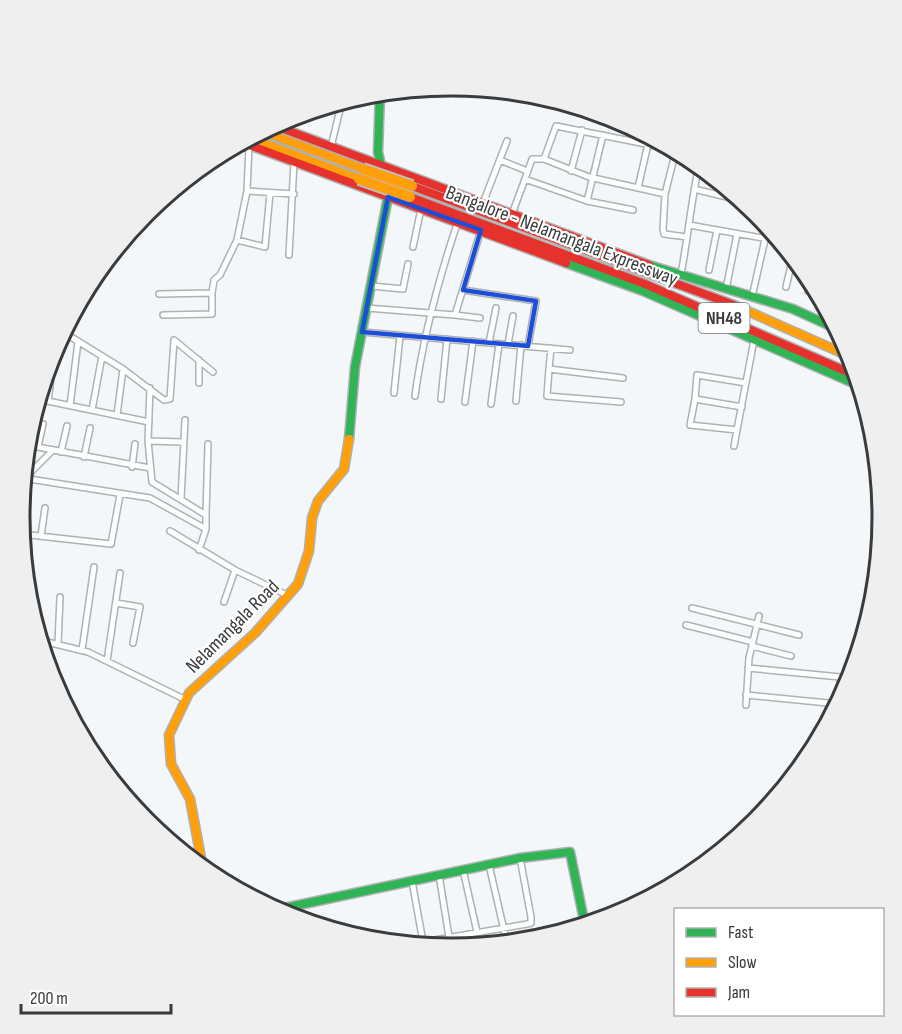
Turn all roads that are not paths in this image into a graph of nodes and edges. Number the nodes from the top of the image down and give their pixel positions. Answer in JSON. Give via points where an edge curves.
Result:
{"nodes":[{"id":1,"x":379,"y":102,"type":"edge"},
{"id":2,"x":340,"y":111,"type":"edge"},
{"id":3,"x":286,"y":130,"type":"edge"},
{"id":4,"x":582,"y":130,"type":"junction"},
{"id":5,"x":603,"y":135,"type":"junction"},
{"id":6,"x":273,"y":136,"type":"edge"},
{"id":7,"x":507,"y":141,"type":"dead end"},
{"id":8,"x":255,"y":144,"type":"edge"},
{"id":9,"x":646,"y":144,"type":"edge"},
{"id":10,"x":648,"y":144,"type":"edge"},
{"id":11,"x":254,"y":145,"type":"edge"},
{"id":12,"x":332,"y":147,"type":"junction"},
{"id":13,"x":247,"y":149,"type":"edge"},
{"id":14,"x":544,"y":159,"type":"junction"},
{"id":15,"x":500,"y":160,"type":"junction"},
{"id":16,"x":674,"y":160,"type":"edge"},
{"id":17,"x":294,"y":162,"type":"junction"},
{"id":18,"x":380,"y":164,"type":"junction"},
{"id":19,"x":527,"y":171,"type":"junction"},
{"id":20,"x":571,"y":171,"type":"junction"},
{"id":21,"x":361,"y":174,"type":"junction"},
{"id":22,"x":697,"y":176,"type":"edge"},
{"id":23,"x":594,"y":178,"type":"junction"},
{"id":24,"x":525,"y":179,"type":"junction"},
{"id":25,"x":638,"y":188,"type":"junction"},
{"id":26,"x":694,"y":189,"type":"junction"},
{"id":27,"x":247,"y":191,"type":"junction"},
{"id":28,"x":411,"y":192,"type":"junction"},
{"id":29,"x":270,"y":193,"type":"junction"},
{"id":30,"x":294,"y":194,"type":"junction"},
{"id":31,"x":665,"y":194,"type":"junction"},
{"id":32,"x":724,"y":196,"type":"edge"},
{"id":33,"x":388,"y":197,"type":"junction"},
{"id":34,"x":587,"y":201,"type":"junction"},
{"id":35,"x":483,"y":203,"type":"junction"},
{"id":36,"x":421,"y":209,"type":"junction"},
{"id":37,"x":633,"y":210,"type":"dead end"},
{"id":38,"x":512,"y":214,"type":"junction"},
{"id":39,"x":458,"y":221,"type":"junction"},
{"id":40,"x":689,"y":225,"type":"junction"},
{"id":41,"x":481,"y":230,"type":"junction"},
{"id":42,"x":717,"y":230,"type":"junction"},
{"id":43,"x":738,"y":234,"type":"junction"},
{"id":44,"x":687,"y":237,"type":"junction"},
{"id":45,"x":765,"y":238,"type":"joint"},
{"id":46,"x":237,"y":240,"type":"junction"},
{"id":47,"x":413,"y":248,"type":"dead end"},
{"id":48,"x":289,"y":255,"type":"dead end"},
{"id":49,"x":408,"y":264,"type":"dead end"},
{"id":50,"x":790,"y":268,"type":"edge"},
{"id":51,"x":708,"y":270,"type":"dead end"},
{"id":52,"x":681,"y":274,"type":"junction"},
{"id":53,"x":372,"y":286,"type":"junction"},
{"id":54,"x":786,"y":287,"type":"dead end"},
{"id":55,"x":726,"y":289,"type":"junction"},
{"id":56,"x":463,"y":290,"type":"junction"},
{"id":57,"x":212,"y":293,"type":"junction"},
{"id":58,"x":159,"y":294,"type":"dead end"},
{"id":59,"x":752,"y":297,"type":"junction"},
{"id":60,"x":367,"y":308,"type":"junction"},
{"id":61,"x":495,"y":308,"type":"dead end"},
{"id":62,"x":432,"y":313,"type":"junction"},
{"id":63,"x":163,"y":315,"type":"dead end"},
{"id":64,"x":455,"y":315,"type":"junction"},
{"id":65,"x":513,"y":316,"type":"dead end"},
{"id":66,"x":480,"y":318,"type":"dead end"},
{"id":67,"x":825,"y":323,"type":"edge"},
{"id":68,"x":362,"y":332,"type":"junction"},
{"id":69,"x":400,"y":336,"type":"junction"},
{"id":70,"x":70,"y":337,"type":"edge"},
{"id":71,"x":425,"y":338,"type":"junction"},
{"id":72,"x":447,"y":339,"type":"junction"},
{"id":73,"x":754,"y":340,"type":"junction"},
{"id":74,"x":473,"y":341,"type":"junction"},
{"id":75,"x":78,"y":342,"type":"junction"},
{"id":76,"x":489,"y":343,"type":"junction"},
{"id":77,"x":499,"y":344,"type":"junction"},
{"id":78,"x":508,"y":344,"type":"junction"},
{"id":79,"x":521,"y":345,"type":"junction"},
{"id":80,"x":528,"y":346,"type":"junction"},
{"id":81,"x":551,"y":348,"type":"junction"},
{"id":82,"x":570,"y":350,"type":"dead end"},
{"id":83,"x":838,"y":351,"type":"edge"},
{"id":84,"x":102,"y":356,"type":"junction"},
{"id":85,"x":199,"y":360,"type":"junction"},
{"id":86,"x":123,"y":369,"type":"junction"},
{"id":87,"x":549,"y":369,"type":"junction"},
{"id":88,"x":846,"y":371,"type":"edge"},
{"id":89,"x":213,"y":372,"type":"dead end"},
{"id":90,"x":623,"y":378,"type":"dead end"},
{"id":91,"x":746,"y":382,"type":"junction"},
{"id":92,"x":850,"y":382,"type":"edge"},
{"id":93,"x":200,"y":383,"type":"dead end"},
{"id":94,"x":150,"y":388,"type":"junction"},
{"id":95,"x":394,"y":393,"type":"dead end"},
{"id":96,"x":48,"y":394,"type":"edge"},
{"id":97,"x":415,"y":396,"type":"dead end"},
{"id":98,"x":441,"y":399,"type":"dead end"},
{"id":99,"x":695,"y":399,"type":"junction"},
{"id":100,"x":48,"y":401,"type":"joint"},
{"id":101,"x":516,"y":401,"type":"dead end"},
{"id":102,"x":465,"y":402,"type":"dead end"},
{"id":103,"x":621,"y":402,"type":"dead end"},
{"id":104,"x":491,"y":404,"type":"dead end"},
{"id":105,"x":70,"y":406,"type":"junction"},
{"id":106,"x":742,"y":406,"type":"junction"},
{"id":107,"x":92,"y":410,"type":"junction"},
{"id":108,"x":117,"y":415,"type":"junction"},
{"id":109,"x":185,"y":420,"type":"dead end"},
{"id":110,"x":149,"y":422,"type":"junction"},
{"id":111,"x":43,"y":424,"type":"dead end"},
{"id":112,"x":67,"y":426,"type":"dead end"},
{"id":113,"x":90,"y":428,"type":"dead end"},
{"id":114,"x":737,"y":430,"type":"junction"},
{"id":115,"x":148,"y":441,"type":"junction"},
{"id":116,"x":183,"y":442,"type":"junction"},
{"id":117,"x":135,"y":444,"type":"dead end"},
{"id":118,"x":208,"y":444,"type":"dead end"},
{"id":119,"x":734,"y":446,"type":"dead end"},
{"id":120,"x":38,"y":447,"type":"joint"},
{"id":121,"x":53,"y":450,"type":"junction"},
{"id":122,"x":61,"y":452,"type":"junction"},
{"id":123,"x":84,"y":457,"type":"junction"},
{"id":124,"x":132,"y":466,"type":"junction"},
{"id":125,"x":150,"y":468,"type":"junction"},
{"id":126,"x":33,"y":470,"type":"edge"},
{"id":127,"x":32,"y":479,"type":"edge"},
{"id":128,"x":120,"y":495,"type":"junction"},
{"id":129,"x":181,"y":499,"type":"junction"},
{"id":130,"x":45,"y":508,"type":"dead end"},
{"id":131,"x":206,"y":515,"type":"junction"},
{"id":132,"x":206,"y":529,"type":"junction"},
{"id":133,"x":170,"y":531,"type":"dead end"},
{"id":134,"x":31,"y":535,"type":"edge"},
{"id":135,"x":41,"y":536,"type":"junction"},
{"id":136,"x":199,"y":550,"type":"junction"},
{"id":137,"x":94,"y":567,"type":"dead end"},
{"id":138,"x":235,"y":570,"type":"junction"},
{"id":139,"x":120,"y":573,"type":"dead end"},
{"id":140,"x":289,"y":596,"type":"junction"},
{"id":141,"x":60,"y":597,"type":"dead end"},
{"id":142,"x":224,"y":602,"type":"dead end"},
{"id":143,"x":116,"y":603,"type":"junction"},
{"id":144,"x":692,"y":608,"type":"dead end"},
{"id":145,"x":759,"y":616,"type":"dead end"},
{"id":146,"x":757,"y":624,"type":"junction"},
{"id":147,"x":686,"y":625,"type":"dead end"},
{"id":148,"x":799,"y":634,"type":"dead end"},
{"id":149,"x":49,"y":642,"type":"edge"},
{"id":150,"x":133,"y":643,"type":"dead end"},
{"id":151,"x":58,"y":644,"type":"junction"},
{"id":152,"x":752,"y":644,"type":"junction"},
{"id":153,"x":82,"y":650,"type":"junction"},
{"id":154,"x":791,"y":656,"type":"dead end"},
{"id":155,"x":107,"y":661,"type":"junction"},
{"id":156,"x":748,"y":669,"type":"junction"},
{"id":157,"x":840,"y":678,"type":"edge"},
{"id":158,"x":746,"y":695,"type":"junction"},
{"id":159,"x":186,"y":700,"type":"junction"},
{"id":160,"x":829,"y":702,"type":"edge"},
{"id":161,"x":746,"y":705,"type":"dead end"},
{"id":162,"x":200,"y":855,"type":"edge"},
{"id":163,"x":520,"y":858,"type":"junction"},
{"id":164,"x":489,"y":865,"type":"junction"},
{"id":165,"x":463,"y":870,"type":"junction"},
{"id":166,"x":439,"y":875,"type":"junction"},
{"id":167,"x":412,"y":881,"type":"junction"},
{"id":168,"x":295,"y":906,"type":"joint"},
{"id":169,"x":292,"y":907,"type":"edge"},
{"id":170,"x":583,"y":917,"type":"edge"},
{"id":171,"x":504,"y":928,"type":"junction"},
{"id":172,"x":477,"y":932,"type":"junction"},
{"id":173,"x":505,"y":934,"type":"edge"},
{"id":174,"x":422,"y":937,"type":"edge"},
{"id":175,"x":449,"y":937,"type":"junction"},
{"id":176,"x":445,"y":938,"type":"edge"}],
"edges":[{"from":1,"to":18,"type":"main road"},
{"from":2,"to":12,"type":"street"},
{"from":3,"to":12,"type":"main road"},
{"from":4,"to":5,"type":"street"},
{"from":4,"to":14,"type":"street","via":[[556,126]]},
{"from":4,"to":20,"type":"street"},
{"from":5,"to":9,"type":"street"},
{"from":5,"to":23,"type":"street"},
{"from":6,"to":21,"type":"main road","name":"Bangalore - Nelamangala Expressway","number":"NH48"},
{"from":7,"to":15,"type":"street"},
{"from":8,"to":21,"type":"main road","name":"Bangalore - Nelamangala Expressway","number":"NH48"},
{"from":10,"to":25,"type":"street"},
{"from":11,"to":17,"type":"main road"},
{"from":12,"to":18,"type":"main road"},
{"from":13,"to":27,"type":"street"},
{"from":14,"to":19,"type":"street","via":[[532,159]]},
{"from":14,"to":20,"type":"street"},
{"from":15,"to":19,"type":"street"},
{"from":15,"to":35,"type":"street"},
{"from":16,"to":31,"type":"street"},
{"from":17,"to":30,"type":"street"},
{"from":17,"to":33,"type":"main road"},
{"from":18,"to":33,"type":"main road"},
{"from":18,"to":35,"type":"main road"},
{"from":19,"to":24,"type":"street"},
{"from":20,"to":23,"type":"street"},
{"from":21,"to":28,"type":"main road","name":"Bangalore - Nelamangala Expressway","number":"NH48","bridge":true},
{"from":22,"to":26,"type":"street"},
{"from":23,"to":25,"type":"street"},
{"from":23,"to":34,"type":"street"},
{"from":24,"to":34,"type":"street"},
{"from":24,"to":38,"type":"street"},
{"from":25,"to":31,"type":"street"},
{"from":26,"to":32,"type":"street"},
{"from":26,"to":40,"type":"street"},
{"from":27,"to":29,"type":"street"},
{"from":27,"to":46,"type":"street"},
{"from":28,"to":83,"type":"main road","name":"Bangalore - Nelamangala Expressway","number":"NH48","via":[[669,280]]},
{"from":28,"to":88,"type":"main road","name":"Bangalore - Nelamangala Expressway","number":"NH48","via":[[645,284]]},
{"from":29,"to":30,"type":"street"},
{"from":29,"to":46,"type":"street","via":[[265,247]]},
{"from":30,"to":48,"type":"street"},
{"from":31,"to":44,"type":"street","via":[[664,234]]},
{"from":33,"to":36,"type":"main road"},
{"from":33,"to":53,"type":"main road","name":"Nelamangala Road"},
{"from":34,"to":37,"type":"street"},
{"from":35,"to":38,"type":"main road"},
{"from":36,"to":39,"type":"main road"},
{"from":36,"to":47,"type":"street"},
{"from":38,"to":52,"type":"main road"},
{"from":39,"to":41,"type":"main road"},
{"from":39,"to":62,"type":"street","via":[[437,284]]},
{"from":40,"to":42,"type":"street"},
{"from":40,"to":44,"type":"street"},
{"from":41,"to":56,"type":"street"},
{"from":41,"to":73,"type":"main road","via":[[643,291]]},
{"from":42,"to":43,"type":"street"},
{"from":42,"to":51,"type":"street"},
{"from":43,"to":45,"type":"street"},
{"from":43,"to":55,"type":"street"},
{"from":44,"to":52,"type":"street"},
{"from":45,"to":59,"type":"street"},
{"from":46,"to":57,"type":"street","via":[[214,280]]},
{"from":49,"to":53,"type":"street","via":[[403,289]]},
{"from":50,"to":54,"type":"street"},
{"from":52,"to":55,"type":"main road"},
{"from":53,"to":60,"type":"main road","name":"Nelamangala Road"},
{"from":55,"to":59,"type":"main road"},
{"from":56,"to":64,"type":"street"},
{"from":56,"to":80,"type":"street","via":[[536,301]]},
{"from":57,"to":58,"type":"street"},
{"from":57,"to":63,"type":"street","via":[[212,314]]},
{"from":59,"to":67,"type":"main road"},
{"from":60,"to":62,"type":"street"},
{"from":60,"to":68,"type":"main road","name":"Nelamangala Road"},
{"from":61,"to":76,"type":"street"},
{"from":62,"to":64,"type":"street"},
{"from":62,"to":71,"type":"street"},
{"from":64,"to":66,"type":"street"},
{"from":65,"to":78,"type":"street"},
{"from":68,"to":69,"type":"street"},
{"from":68,"to":140,"type":"main road","name":"Nelamangala Road","via":[[344,470],[318,501],[309,551],[298,584]]},
{"from":69,"to":71,"type":"street"},
{"from":69,"to":95,"type":"street"},
{"from":70,"to":75,"type":"street"},
{"from":71,"to":72,"type":"street"},
{"from":71,"to":97,"type":"street"},
{"from":72,"to":74,"type":"street"},
{"from":72,"to":98,"type":"street"},
{"from":73,"to":91,"type":"street"},
{"from":73,"to":92,"type":"main road"},
{"from":74,"to":76,"type":"street"},
{"from":74,"to":102,"type":"street"},
{"from":75,"to":84,"type":"street"},
{"from":75,"to":105,"type":"street"},
{"from":76,"to":77,"type":"street"},
{"from":77,"to":78,"type":"street"},
{"from":77,"to":104,"type":"street"},
{"from":78,"to":79,"type":"street"},
{"from":79,"to":80,"type":"street"},
{"from":79,"to":101,"type":"street"},
{"from":80,"to":81,"type":"street"},
{"from":81,"to":82,"type":"street"},
{"from":81,"to":87,"type":"street"},
{"from":84,"to":86,"type":"street"},
{"from":84,"to":107,"type":"street"},
{"from":85,"to":89,"type":"street"},
{"from":85,"to":93,"type":"street"},
{"from":85,"to":94,"type":"street","via":[[174,340],[170,399],[164,400]]},
{"from":86,"to":94,"type":"street"},
{"from":86,"to":108,"type":"street"},
{"from":87,"to":90,"type":"street"},
{"from":87,"to":103,"type":"street","via":[[546,396]]},
{"from":91,"to":99,"type":"street","via":[[697,375]]},
{"from":91,"to":106,"type":"street"},
{"from":94,"to":110,"type":"street"},
{"from":96,"to":100,"type":"street"},
{"from":99,"to":106,"type":"street"},
{"from":99,"to":114,"type":"street","via":[[690,425]]},
{"from":100,"to":105,"type":"street"},
{"from":105,"to":107,"type":"street"},
{"from":106,"to":114,"type":"street"},
{"from":107,"to":108,"type":"street"},
{"from":108,"to":110,"type":"street"},
{"from":109,"to":116,"type":"street"},
{"from":110,"to":115,"type":"street"},
{"from":111,"to":120,"type":"street"},
{"from":112,"to":122,"type":"street"},
{"from":113,"to":123,"type":"street"},
{"from":114,"to":119,"type":"street"},
{"from":115,"to":116,"type":"street"},
{"from":115,"to":125,"type":"street"},
{"from":116,"to":129,"type":"street"},
{"from":117,"to":124,"type":"street"},
{"from":118,"to":131,"type":"street"},
{"from":120,"to":121,"type":"street"},
{"from":121,"to":122,"type":"street"},
{"from":121,"to":126,"type":"street"},
{"from":122,"to":123,"type":"street"},
{"from":123,"to":124,"type":"street"},
{"from":124,"to":125,"type":"street"},
{"from":125,"to":129,"type":"street","via":[[152,482]]},
{"from":127,"to":128,"type":"street"},
{"from":128,"to":132,"type":"street","via":[[150,498]]},
{"from":128,"to":135,"type":"street","via":[[111,544]]},
{"from":129,"to":131,"type":"street"},
{"from":130,"to":135,"type":"street"},
{"from":131,"to":132,"type":"street"},
{"from":132,"to":136,"type":"street"},
{"from":133,"to":136,"type":"street"},
{"from":134,"to":135,"type":"street"},
{"from":136,"to":138,"type":"street"},
{"from":137,"to":153,"type":"street"},
{"from":138,"to":140,"type":"street"},
{"from":138,"to":142,"type":"street"},
{"from":139,"to":143,"type":"street"},
{"from":140,"to":159,"type":"main road","name":"Nelamangala Road"},
{"from":141,"to":151,"type":"street"},
{"from":143,"to":150,"type":"street","via":[[140,607]]},
{"from":143,"to":155,"type":"street"},
{"from":144,"to":146,"type":"street"},
{"from":145,"to":146,"type":"street"},
{"from":146,"to":148,"type":"street"},
{"from":146,"to":152,"type":"street"},
{"from":147,"to":152,"type":"street"},
{"from":149,"to":151,"type":"street"},
{"from":151,"to":153,"type":"street"},
{"from":152,"to":154,"type":"street"},
{"from":152,"to":156,"type":"street"},
{"from":153,"to":155,"type":"street"},
{"from":155,"to":159,"type":"street"},
{"from":156,"to":157,"type":"street"},
{"from":156,"to":158,"type":"street"},
{"from":158,"to":160,"type":"street"},
{"from":158,"to":161,"type":"street"},
{"from":159,"to":162,"type":"main road","name":"Nelamangala Road","via":[[169,735],[171,764],[190,799]]},
{"from":163,"to":164,"type":"main road"},
{"from":163,"to":170,"type":"main road","via":[[570,852]]},
{"from":163,"to":171,"type":"street","via":[[531,922]]},
{"from":164,"to":165,"type":"main road"},
{"from":164,"to":171,"type":"street"},
{"from":165,"to":166,"type":"main road"},
{"from":165,"to":172,"type":"street"},
{"from":166,"to":167,"type":"main road"},
{"from":166,"to":175,"type":"street"},
{"from":167,"to":168,"type":"main road"},
{"from":167,"to":174,"type":"street"},
{"from":168,"to":169,"type":"main road"},
{"from":171,"to":172,"type":"street"},
{"from":171,"to":173,"type":"street"},
{"from":172,"to":175,"type":"street"},
{"from":175,"to":176,"type":"street"}]}
